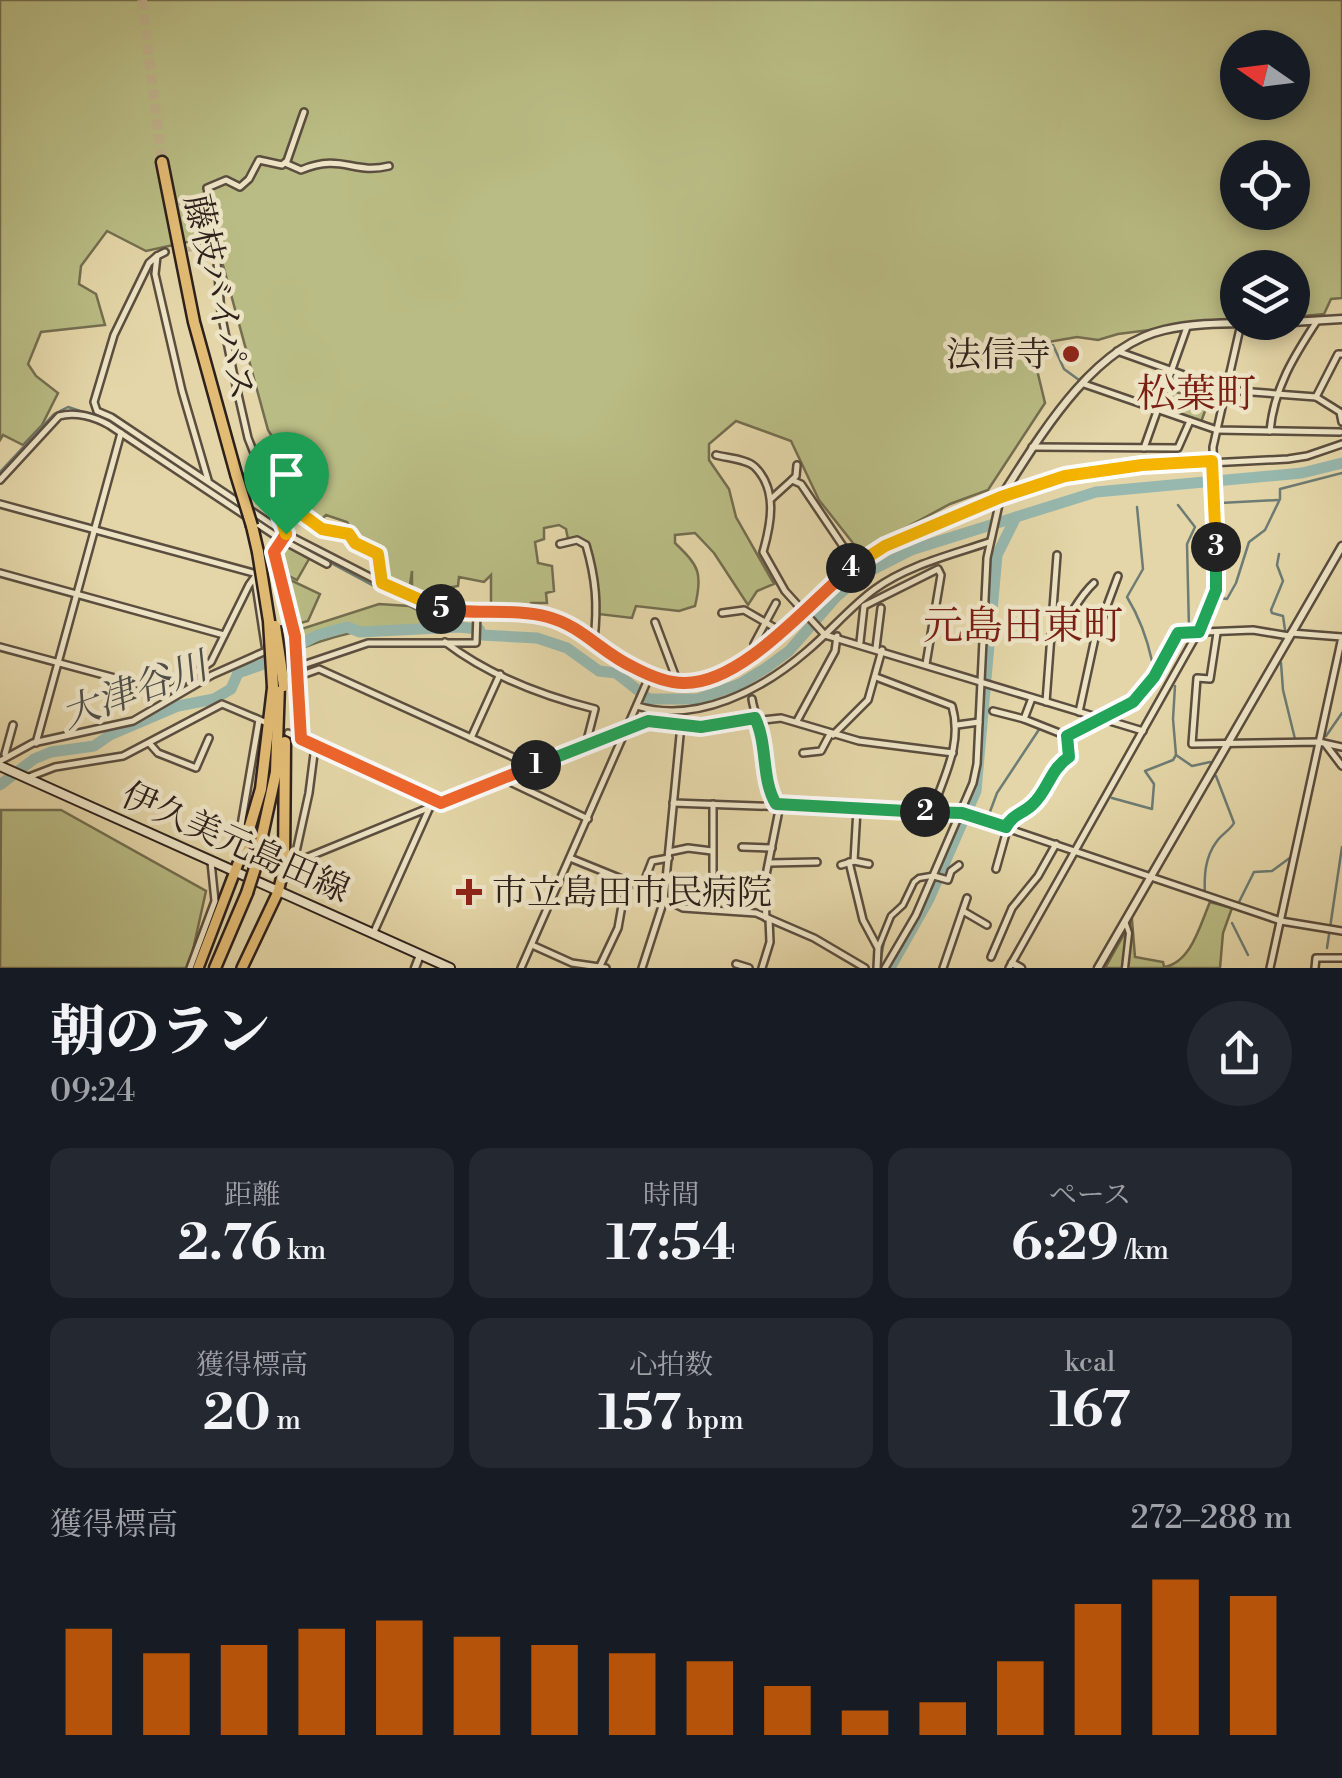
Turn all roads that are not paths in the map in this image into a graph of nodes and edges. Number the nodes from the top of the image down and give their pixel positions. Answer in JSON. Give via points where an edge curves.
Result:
{"nodes":[{"id":1,"x":304,"y":112,"type":"dead end"},
{"id":2,"x":162,"y":162,"type":"tunnel mouth"},
{"id":3,"x":285,"y":163,"type":"junction"},
{"id":4,"x":389,"y":166,"type":"dead end"},
{"id":5,"x":216,"y":246,"type":"junction"},
{"id":6,"x":198,"y":248,"type":"tunnel mouth"},
{"id":7,"x":165,"y":252,"type":"tunnel mouth"},
{"id":8,"x":157,"y":256,"type":"junction"},
{"id":9,"x":1342,"y":319,"type":"edge"},
{"id":10,"x":1310,"y":321,"type":"edge"},
{"id":11,"x":1317,"y":321,"type":"junction"},
{"id":12,"x":1220,"y":325,"type":"edge"},
{"id":13,"x":1188,"y":327,"type":"junction"},
{"id":14,"x":1237,"y":340,"type":"edge"},
{"id":15,"x":1117,"y":352,"type":"junction"},
{"id":16,"x":1342,"y":354,"type":"edge"},
{"id":17,"x":1172,"y":371,"type":"junction"},
{"id":18,"x":1084,"y":384,"type":"junction"},
{"id":19,"x":1226,"y":390,"type":"junction"},
{"id":20,"x":1277,"y":395,"type":"junction"},
{"id":21,"x":1316,"y":397,"type":"junction"},
{"id":22,"x":1158,"y":410,"type":"junction"},
{"id":23,"x":97,"y":411,"type":"junction"},
{"id":24,"x":94,"y":419,"type":"junction"},
{"id":25,"x":1190,"y":421,"type":"junction"},
{"id":26,"x":1342,"y":422,"type":"edge"},
{"id":27,"x":1217,"y":430,"type":"junction"},
{"id":28,"x":1270,"y":431,"type":"junction"},
{"id":29,"x":120,"y":432,"type":"junction"},
{"id":30,"x":1341,"y":432,"type":"edge"},
{"id":31,"x":1342,"y":444,"type":"edge"},
{"id":32,"x":1032,"y":447,"type":"junction"},
{"id":33,"x":1144,"y":448,"type":"junction"},
{"id":34,"x":716,"y":455,"type":"dead end"},
{"id":35,"x":1212,"y":462,"type":"junction"},
{"id":36,"x":797,"y":465,"type":"dead end"},
{"id":37,"x":0,"y":480,"type":"edge"},
{"id":38,"x":792,"y":480,"type":"junction"},
{"id":39,"x":209,"y":482,"type":"junction"},
{"id":40,"x":771,"y":499,"type":"junction"},
{"id":41,"x":1000,"y":499,"type":"junction"},
{"id":42,"x":0,"y":504,"type":"edge"},
{"id":43,"x":276,"y":504,"type":"junction"},
{"id":44,"x":94,"y":529,"type":"junction"},
{"id":45,"x":284,"y":537,"type":"junction"},
{"id":46,"x":991,"y":540,"type":"junction"},
{"id":47,"x":560,"y":544,"type":"dead end"},
{"id":48,"x":1342,"y":546,"type":"edge"},
{"id":49,"x":258,"y":552,"type":"junction"},
{"id":50,"x":274,"y":552,"type":"junction"},
{"id":51,"x":1056,"y":555,"type":"dead end"},
{"id":52,"x":327,"y":564,"type":"dead end"},
{"id":53,"x":855,"y":564,"type":"junction"},
{"id":54,"x":0,"y":574,"type":"edge"},
{"id":55,"x":1118,"y":576,"type":"dead end"},
{"id":56,"x":256,"y":577,"type":"junction"},
{"id":57,"x":1094,"y":582,"type":"dead end"},
{"id":58,"x":382,"y":583,"type":"junction"},
{"id":59,"x":76,"y":594,"type":"junction"},
{"id":60,"x":776,"y":603,"type":"dead end"},
{"id":61,"x":882,"y":608,"type":"dead end"},
{"id":62,"x":804,"y":612,"type":"junction"},
{"id":63,"x":477,"y":613,"type":"junction"},
{"id":64,"x":722,"y":613,"type":"dead end"},
{"id":65,"x":656,"y":622,"type":"dead end"},
{"id":66,"x":767,"y":623,"type":"junction"},
{"id":67,"x":782,"y":632,"type":"junction"},
{"id":68,"x":1202,"y":632,"type":"junction"},
{"id":69,"x":1217,"y":633,"type":"junction"},
{"id":70,"x":825,"y":634,"type":"junction"},
{"id":71,"x":1290,"y":634,"type":"junction"},
{"id":72,"x":224,"y":635,"type":"junction"},
{"id":73,"x":838,"y":636,"type":"junction"},
{"id":74,"x":1050,"y":639,"type":"junction"},
{"id":75,"x":594,"y":640,"type":"junction"},
{"id":76,"x":445,"y":642,"type":"junction"},
{"id":77,"x":860,"y":643,"type":"junction"},
{"id":78,"x":754,"y":644,"type":"dead end"},
{"id":79,"x":0,"y":647,"type":"edge"},
{"id":80,"x":879,"y":649,"type":"junction"},
{"id":81,"x":57,"y":662,"type":"junction"},
{"id":82,"x":926,"y":664,"type":"junction"},
{"id":83,"x":299,"y":665,"type":"junction"},
{"id":84,"x":305,"y":674,"type":"dead end"},
{"id":85,"x":500,"y":674,"type":"junction"},
{"id":86,"x":650,"y":675,"type":"junction"},
{"id":87,"x":876,"y":677,"type":"junction"},
{"id":88,"x":982,"y":682,"type":"junction"},
{"id":89,"x":678,"y":683,"type":"junction"},
{"id":90,"x":279,"y":686,"type":"junction"},
{"id":91,"x":1032,"y":698,"type":"junction"},
{"id":92,"x":752,"y":699,"type":"dead end"},
{"id":93,"x":1046,"y":702,"type":"junction"},
{"id":94,"x":638,"y":704,"type":"junction"},
{"id":95,"x":993,"y":711,"type":"dead end"},
{"id":96,"x":1079,"y":712,"type":"junction"},
{"id":97,"x":755,"y":718,"type":"junction"},
{"id":98,"x":1024,"y":719,"type":"junction"},
{"id":99,"x":259,"y":720,"type":"junction"},
{"id":100,"x":1103,"y":720,"type":"junction"},
{"id":101,"x":797,"y":721,"type":"junction"},
{"id":102,"x":979,"y":722,"type":"junction"},
{"id":103,"x":13,"y":724,"type":"dead end"},
{"id":104,"x":681,"y":725,"type":"junction"},
{"id":105,"x":957,"y":725,"type":"junction"},
{"id":106,"x":629,"y":726,"type":"junction"},
{"id":107,"x":1143,"y":732,"type":"junction"},
{"id":108,"x":288,"y":734,"type":"dead end"},
{"id":109,"x":832,"y":734,"type":"junction"},
{"id":110,"x":1067,"y":736,"type":"junction"},
{"id":111,"x":210,"y":738,"type":"dead end"},
{"id":112,"x":471,"y":738,"type":"junction"},
{"id":113,"x":301,"y":739,"type":"junction"},
{"id":114,"x":36,"y":743,"type":"junction"},
{"id":115,"x":1322,"y":743,"type":"junction"},
{"id":116,"x":150,"y":744,"type":"junction"},
{"id":117,"x":586,"y":744,"type":"junction"},
{"id":118,"x":1228,"y":744,"type":"junction"},
{"id":119,"x":316,"y":746,"type":"junction"},
{"id":120,"x":1342,"y":747,"type":"edge"},
{"id":121,"x":802,"y":753,"type":"dead end"},
{"id":122,"x":953,"y":753,"type":"junction"},
{"id":123,"x":2,"y":761,"type":"edge"},
{"id":124,"x":534,"y":766,"type":"junction"},
{"id":125,"x":1342,"y":766,"type":"edge"},
{"id":126,"x":27,"y":777,"type":"junction"},
{"id":127,"x":502,"y":778,"type":"junction"},
{"id":128,"x":673,"y":802,"type":"junction"},
{"id":129,"x":441,"y":803,"type":"junction"},
{"id":130,"x":713,"y":804,"type":"junction"},
{"id":131,"x":778,"y":805,"type":"junction"},
{"id":132,"x":429,"y":808,"type":"junction"},
{"id":133,"x":858,"y":810,"type":"junction"},
{"id":134,"x":935,"y":812,"type":"junction"},
{"id":135,"x":961,"y":813,"type":"junction"},
{"id":136,"x":588,"y":818,"type":"junction"},
{"id":137,"x":1006,"y":827,"type":"junction"},
{"id":138,"x":1056,"y":844,"type":"junction"},
{"id":139,"x":742,"y":847,"type":"dead end"},
{"id":140,"x":772,"y":848,"type":"junction"},
{"id":141,"x":1076,"y":850,"type":"junction"},
{"id":142,"x":712,"y":851,"type":"junction"},
{"id":143,"x":242,"y":853,"type":"junction"},
{"id":144,"x":669,"y":855,"type":"junction"},
{"id":145,"x":570,"y":858,"type":"junction"},
{"id":146,"x":212,"y":862,"type":"junction"},
{"id":147,"x":817,"y":862,"type":"dead end"},
{"id":148,"x":770,"y":863,"type":"junction"},
{"id":149,"x":848,"y":863,"type":"junction"},
{"id":150,"x":870,"y":864,"type":"dead end"},
{"id":151,"x":289,"y":865,"type":"junction"},
{"id":152,"x":959,"y":865,"type":"dead end"},
{"id":153,"x":996,"y":870,"type":"dead end"},
{"id":154,"x":235,"y":872,"type":"junction"},
{"id":155,"x":934,"y":876,"type":"junction"},
{"id":156,"x":1151,"y":876,"type":"junction"},
{"id":157,"x":630,"y":883,"type":"junction"},
{"id":158,"x":642,"y":888,"type":"junction"},
{"id":159,"x":278,"y":892,"type":"junction"},
{"id":160,"x":967,"y":898,"type":"dead end"},
{"id":161,"x":664,"y":900,"type":"junction"},
{"id":162,"x":713,"y":910,"type":"junction"},
{"id":163,"x":962,"y":910,"type":"junction"},
{"id":164,"x":768,"y":918,"type":"junction"},
{"id":165,"x":1280,"y":921,"type":"junction"},
{"id":166,"x":1126,"y":924,"type":"dead end"},
{"id":167,"x":987,"y":925,"type":"dead end"},
{"id":168,"x":1342,"y":932,"type":"edge"},
{"id":169,"x":373,"y":934,"type":"junction"},
{"id":170,"x":532,"y":944,"type":"junction"},
{"id":171,"x":878,"y":948,"type":"junction"},
{"id":172,"x":420,"y":955,"type":"junction"},
{"id":173,"x":991,"y":958,"type":"dead end"},
{"id":174,"x":1342,"y":958,"type":"edge"},
{"id":175,"x":736,"y":964,"type":"dead end"},
{"id":176,"x":1010,"y":965,"type":"edge"},
{"id":177,"x":583,"y":967,"type":"edge"},
{"id":178,"x":603,"y":967,"type":"edge"},
{"id":179,"x":190,"y":968,"type":"edge"},
{"id":180,"x":198,"y":968,"type":"edge"},
{"id":181,"x":215,"y":968,"type":"edge"},
{"id":182,"x":242,"y":968,"type":"edge"},
{"id":183,"x":415,"y":968,"type":"edge"},
{"id":184,"x":450,"y":968,"type":"edge"},
{"id":185,"x":522,"y":968,"type":"edge"},
{"id":186,"x":642,"y":968,"type":"edge"},
{"id":187,"x":749,"y":968,"type":"edge"},
{"id":188,"x":762,"y":968,"type":"edge"},
{"id":189,"x":865,"y":968,"type":"edge"},
{"id":190,"x":877,"y":968,"type":"edge"},
{"id":191,"x":885,"y":968,"type":"edge"},
{"id":192,"x":943,"y":968,"type":"edge"},
{"id":193,"x":1022,"y":968,"type":"edge"},
{"id":194,"x":1098,"y":968,"type":"edge"},
{"id":195,"x":1125,"y":968,"type":"edge"},
{"id":196,"x":1270,"y":968,"type":"edge"},
{"id":197,"x":1314,"y":968,"type":"edge"}],
"edges":[{"from":1,"to":3,"type":"street"},
{"from":2,"to":49,"type":"highway","name":"藤枝バイパス","bridge":true,"via":[[194,322]]},
{"from":3,"to":4,"type":"street","via":[[301,170],[333,162],[373,170]]},
{"from":3,"to":5,"type":"street","via":[[259,160],[240,186],[226,180],[207,188]]},
{"from":5,"to":6,"type":"street"},
{"from":5,"to":43,"type":"street","via":[[221,313],[248,438]]},
{"from":7,"to":8,"type":"street"},
{"from":8,"to":23,"type":"street","via":[[114,335]]},
{"from":8,"to":39,"type":"street","via":[[155,274],[182,392]]},
{"from":9,"to":11,"type":"street"},
{"from":10,"to":11,"type":"street"},
{"from":11,"to":20,"type":"street"},
{"from":12,"to":13,"type":"street"},
{"from":13,"to":15,"type":"street","via":[[1161,330]]},
{"from":13,"to":17,"type":"street"},
{"from":14,"to":19,"type":"street"},
{"from":15,"to":17,"type":"street"},
{"from":15,"to":18,"type":"street"},
{"from":16,"to":21,"type":"street"},
{"from":17,"to":19,"type":"street"},
{"from":17,"to":22,"type":"street"},
{"from":18,"to":22,"type":"street"},
{"from":18,"to":32,"type":"street"},
{"from":19,"to":20,"type":"street"},
{"from":19,"to":27,"type":"street"},
{"from":20,"to":21,"type":"street"},
{"from":20,"to":28,"type":"street"},
{"from":21,"to":26,"type":"street","via":[[1340,412]]},
{"from":22,"to":25,"type":"street"},
{"from":22,"to":33,"type":"street"},
{"from":23,"to":24,"type":"street"},
{"from":23,"to":39,"type":"street"},
{"from":24,"to":29,"type":"street"},
{"from":24,"to":37,"type":"street","via":[[59,416]]},
{"from":25,"to":27,"type":"street"},
{"from":25,"to":33,"type":"street","via":[[1178,448]]},
{"from":26,"to":30,"type":"street"},
{"from":27,"to":28,"type":"street"},
{"from":27,"to":35,"type":"street"},
{"from":28,"to":30,"type":"street"},
{"from":29,"to":44,"type":"street"},
{"from":29,"to":45,"type":"street"},
{"from":31,"to":35,"type":"street","via":[[1308,456]]},
{"from":32,"to":33,"type":"street"},
{"from":32,"to":41,"type":"street"},
{"from":34,"to":40,"type":"street","via":[[752,464]]},
{"from":35,"to":41,"type":"street","via":[[1093,470]]},
{"from":35,"to":68,"type":"street","via":[[1216,590]]},
{"from":36,"to":38,"type":"street"},
{"from":38,"to":40,"type":"street"},
{"from":38,"to":53,"type":"street"},
{"from":39,"to":45,"type":"street"},
{"from":40,"to":62,"type":"street","via":[[763,552]]},
{"from":41,"to":46,"type":"street"},
{"from":41,"to":53,"type":"street"},
{"from":42,"to":44,"type":"street"},
{"from":43,"to":45,"type":"street"},
{"from":43,"to":58,"type":"street","via":[[372,550]]},
{"from":44,"to":56,"type":"street"},
{"from":44,"to":59,"type":"street"},
{"from":45,"to":50,"type":"street"},
{"from":45,"to":52,"type":"street"},
{"from":45,"to":58,"type":"street"},
{"from":46,"to":70,"type":"street","via":[[901,574]]},
{"from":46,"to":88,"type":"street"},
{"from":47,"to":75,"type":"street","via":[[586,545],[597,581]]},
{"from":48,"to":71,"type":"street"},
{"from":49,"to":90,"type":"highway","bridge":true},
{"from":49,"to":90,"type":"highway","name":"藤枝バイパス","bridge":true},
{"from":50,"to":56,"type":"street"},
{"from":50,"to":83,"type":"street"},
{"from":51,"to":74,"type":"street"},
{"from":53,"to":62,"type":"street"},
{"from":54,"to":59,"type":"street"},
{"from":55,"to":96,"type":"street","via":[[1095,638]]},
{"from":56,"to":72,"type":"street"},
{"from":56,"to":114,"type":"street","via":[[266,651],[133,721]]},
{"from":57,"to":74,"type":"street"},
{"from":58,"to":63,"type":"street","via":[[444,610]]},
{"from":59,"to":72,"type":"street"},
{"from":59,"to":81,"type":"street"},
{"from":60,"to":66,"type":"street"},
{"from":61,"to":80,"type":"street"},
{"from":62,"to":67,"type":"street"},
{"from":62,"to":70,"type":"street"},
{"from":63,"to":75,"type":"street","via":[[546,616]]},
{"from":63,"to":76,"type":"street","via":[[476,643]]},
{"from":64,"to":66,"type":"street","via":[[744,610]]},
{"from":65,"to":89,"type":"street"},
{"from":66,"to":67,"type":"street"},
{"from":66,"to":78,"type":"street"},
{"from":67,"to":89,"type":"street","via":[[741,663]]},
{"from":68,"to":69,"type":"street"},
{"from":68,"to":100,"type":"street","via":[[1178,633],[1144,690]]},
{"from":68,"to":107,"type":"street"},
{"from":69,"to":71,"type":"street"},
{"from":69,"to":118,"type":"street","via":[[1210,679],[1196,678],[1192,744]]},
{"from":70,"to":73,"type":"street"},
{"from":70,"to":94,"type":"street","via":[[777,673],[724,701],[676,712]]},
{"from":71,"to":115,"type":"street","via":[[1342,638]]},
{"from":71,"to":118,"type":"street"},
{"from":72,"to":81,"type":"street","via":[[206,668],[167,692]]},
{"from":73,"to":77,"type":"street"},
{"from":73,"to":101,"type":"street"},
{"from":74,"to":93,"type":"street"},
{"from":75,"to":86,"type":"street"},
{"from":76,"to":83,"type":"street","via":[[368,643]]},
{"from":76,"to":85,"type":"street"},
{"from":77,"to":80,"type":"street"},
{"from":77,"to":82,"type":"street","via":[[864,606],[938,568]]},
{"from":79,"to":81,"type":"street"},
{"from":80,"to":82,"type":"street"},
{"from":80,"to":87,"type":"street"},
{"from":81,"to":114,"type":"street"},
{"from":82,"to":88,"type":"street"},
{"from":83,"to":99,"type":"street","via":[[269,681],[266,724]]},
{"from":83,"to":113,"type":"street"},
{"from":84,"to":112,"type":"street","via":[[319,669]]},
{"from":85,"to":112,"type":"street"},
{"from":85,"to":117,"type":"street","via":[[595,708]]},
{"from":86,"to":89,"type":"street"},
{"from":86,"to":94,"type":"street"},
{"from":87,"to":105,"type":"street","via":[[952,706]]},
{"from":87,"to":109,"type":"street","via":[[868,700]]},
{"from":88,"to":91,"type":"street"},
{"from":88,"to":102,"type":"street"},
{"from":90,"to":143,"type":"highway"},
{"from":90,"to":151,"type":"highway"},
{"from":90,"to":181,"type":"highway","bridge":true,"via":[[276,772],[255,868]]},
{"from":91,"to":93,"type":"street"},
{"from":91,"to":98,"type":"street"},
{"from":92,"to":97,"type":"street"},
{"from":93,"to":96,"type":"street"},
{"from":94,"to":106,"type":"street"},
{"from":95,"to":98,"type":"street"},
{"from":96,"to":100,"type":"street"},
{"from":97,"to":101,"type":"street"},
{"from":97,"to":104,"type":"street"},
{"from":97,"to":131,"type":"street","via":[[770,795]]},
{"from":98,"to":110,"type":"street"},
{"from":99,"to":116,"type":"street","via":[[222,704]]},
{"from":99,"to":143,"type":"street","via":[[238,843]]},
{"from":100,"to":107,"type":"street"},
{"from":100,"to":110,"type":"street"},
{"from":101,"to":109,"type":"street"},
{"from":102,"to":105,"type":"street"},
{"from":102,"to":135,"type":"street","via":[[977,764]]},
{"from":103,"to":123,"type":"street"},
{"from":104,"to":106,"type":"street"},
{"from":104,"to":128,"type":"street"},
{"from":105,"to":122,"type":"street"},
{"from":106,"to":117,"type":"street"},
{"from":106,"to":136,"type":"street"},
{"from":107,"to":141,"type":"street"},
{"from":108,"to":113,"type":"street"},
{"from":109,"to":121,"type":"street","via":[[821,751]]},
{"from":109,"to":122,"type":"street"},
{"from":110,"to":137,"type":"street","via":[[1069,757]]},
{"from":111,"to":116,"type":"street","via":[[196,768]]},
{"from":112,"to":124,"type":"street"},
{"from":113,"to":119,"type":"street"},
{"from":114,"to":123,"type":"street"},
{"from":115,"to":118,"type":"street"},
{"from":115,"to":120,"type":"street"},
{"from":115,"to":125,"type":"street"},
{"from":115,"to":165,"type":"street"},
{"from":116,"to":126,"type":"street","via":[[110,760]]},
{"from":117,"to":124,"type":"street"},
{"from":118,"to":156,"type":"street"},
{"from":119,"to":129,"type":"street"},
{"from":119,"to":151,"type":"street"},
{"from":122,"to":134,"type":"street"},
{"from":123,"to":126,"type":"main road","name":"伊久美元島田線"},
{"from":124,"to":127,"type":"street"},
{"from":126,"to":146,"type":"main road","name":"伊久美元島田線"},
{"from":127,"to":129,"type":"street"},
{"from":127,"to":136,"type":"street"},
{"from":128,"to":130,"type":"street"},
{"from":128,"to":144,"type":"street"},
{"from":129,"to":132,"type":"street"},
{"from":130,"to":131,"type":"street"},
{"from":130,"to":142,"type":"street"},
{"from":131,"to":133,"type":"street"},
{"from":131,"to":140,"type":"street"},
{"from":132,"to":151,"type":"street"},
{"from":132,"to":169,"type":"street"},
{"from":133,"to":134,"type":"street"},
{"from":133,"to":149,"type":"street"},
{"from":134,"to":135,"type":"street"},
{"from":135,"to":137,"type":"street"},
{"from":135,"to":155,"type":"street"},
{"from":136,"to":145,"type":"street"},
{"from":137,"to":138,"type":"street"},
{"from":137,"to":153,"type":"street"},
{"from":138,"to":141,"type":"street"},
{"from":138,"to":173,"type":"street","via":[[1012,908]]},
{"from":139,"to":140,"type":"street"},
{"from":140,"to":148,"type":"street"},
{"from":141,"to":156,"type":"street"},
{"from":141,"to":176,"type":"street"},
{"from":142,"to":144,"type":"street","via":[[688,848]]},
{"from":142,"to":162,"type":"street"},
{"from":143,"to":154,"type":"highway"},
{"from":144,"to":158,"type":"street","via":[[652,861]]},
{"from":144,"to":161,"type":"street"},
{"from":145,"to":157,"type":"street"},
{"from":145,"to":170,"type":"street"},
{"from":146,"to":154,"type":"main road","name":"伊久美元島田線"},
{"from":146,"to":179,"type":"street","via":[[215,901]]},
{"from":147,"to":148,"type":"street"},
{"from":148,"to":164,"type":"street","via":[[763,901]]},
{"from":149,"to":150,"type":"street"},
{"from":149,"to":171,"type":"street"},
{"from":151,"to":159,"type":"highway"},
{"from":152,"to":155,"type":"street","via":[[948,880]]},
{"from":154,"to":159,"type":"main road","name":"伊久美元島田線"},
{"from":154,"to":180,"type":"highway"},
{"from":155,"to":171,"type":"street","via":[[914,882]]},
{"from":155,"to":191,"type":"street"},
{"from":156,"to":165,"type":"street"},
{"from":156,"to":194,"type":"street"},
{"from":157,"to":158,"type":"street"},
{"from":157,"to":178,"type":"street"},
{"from":158,"to":161,"type":"street"},
{"from":159,"to":169,"type":"main road","name":"伊久美元島田線"},
{"from":159,"to":182,"type":"highway"},
{"from":160,"to":163,"type":"street"},
{"from":161,"to":162,"type":"street"},
{"from":161,"to":186,"type":"street"},
{"from":162,"to":164,"type":"street"},
{"from":163,"to":167,"type":"street"},
{"from":163,"to":192,"type":"street"},
{"from":164,"to":188,"type":"street"},
{"from":164,"to":189,"type":"street"},
{"from":165,"to":168,"type":"street"},
{"from":165,"to":196,"type":"street"},
{"from":166,"to":195,"type":"street"},
{"from":169,"to":172,"type":"main road","name":"伊久美元島田線"},
{"from":170,"to":177,"type":"street"},
{"from":170,"to":185,"type":"street"},
{"from":171,"to":190,"type":"street"},
{"from":172,"to":183,"type":"street"},
{"from":172,"to":184,"type":"main road","name":"伊久美元島田線"},
{"from":174,"to":197,"type":"street","via":[[1316,958]]},
{"from":175,"to":187,"type":"street"},
{"from":176,"to":193,"type":"street"},
{"from":177,"to":178,"type":"street"}]}
